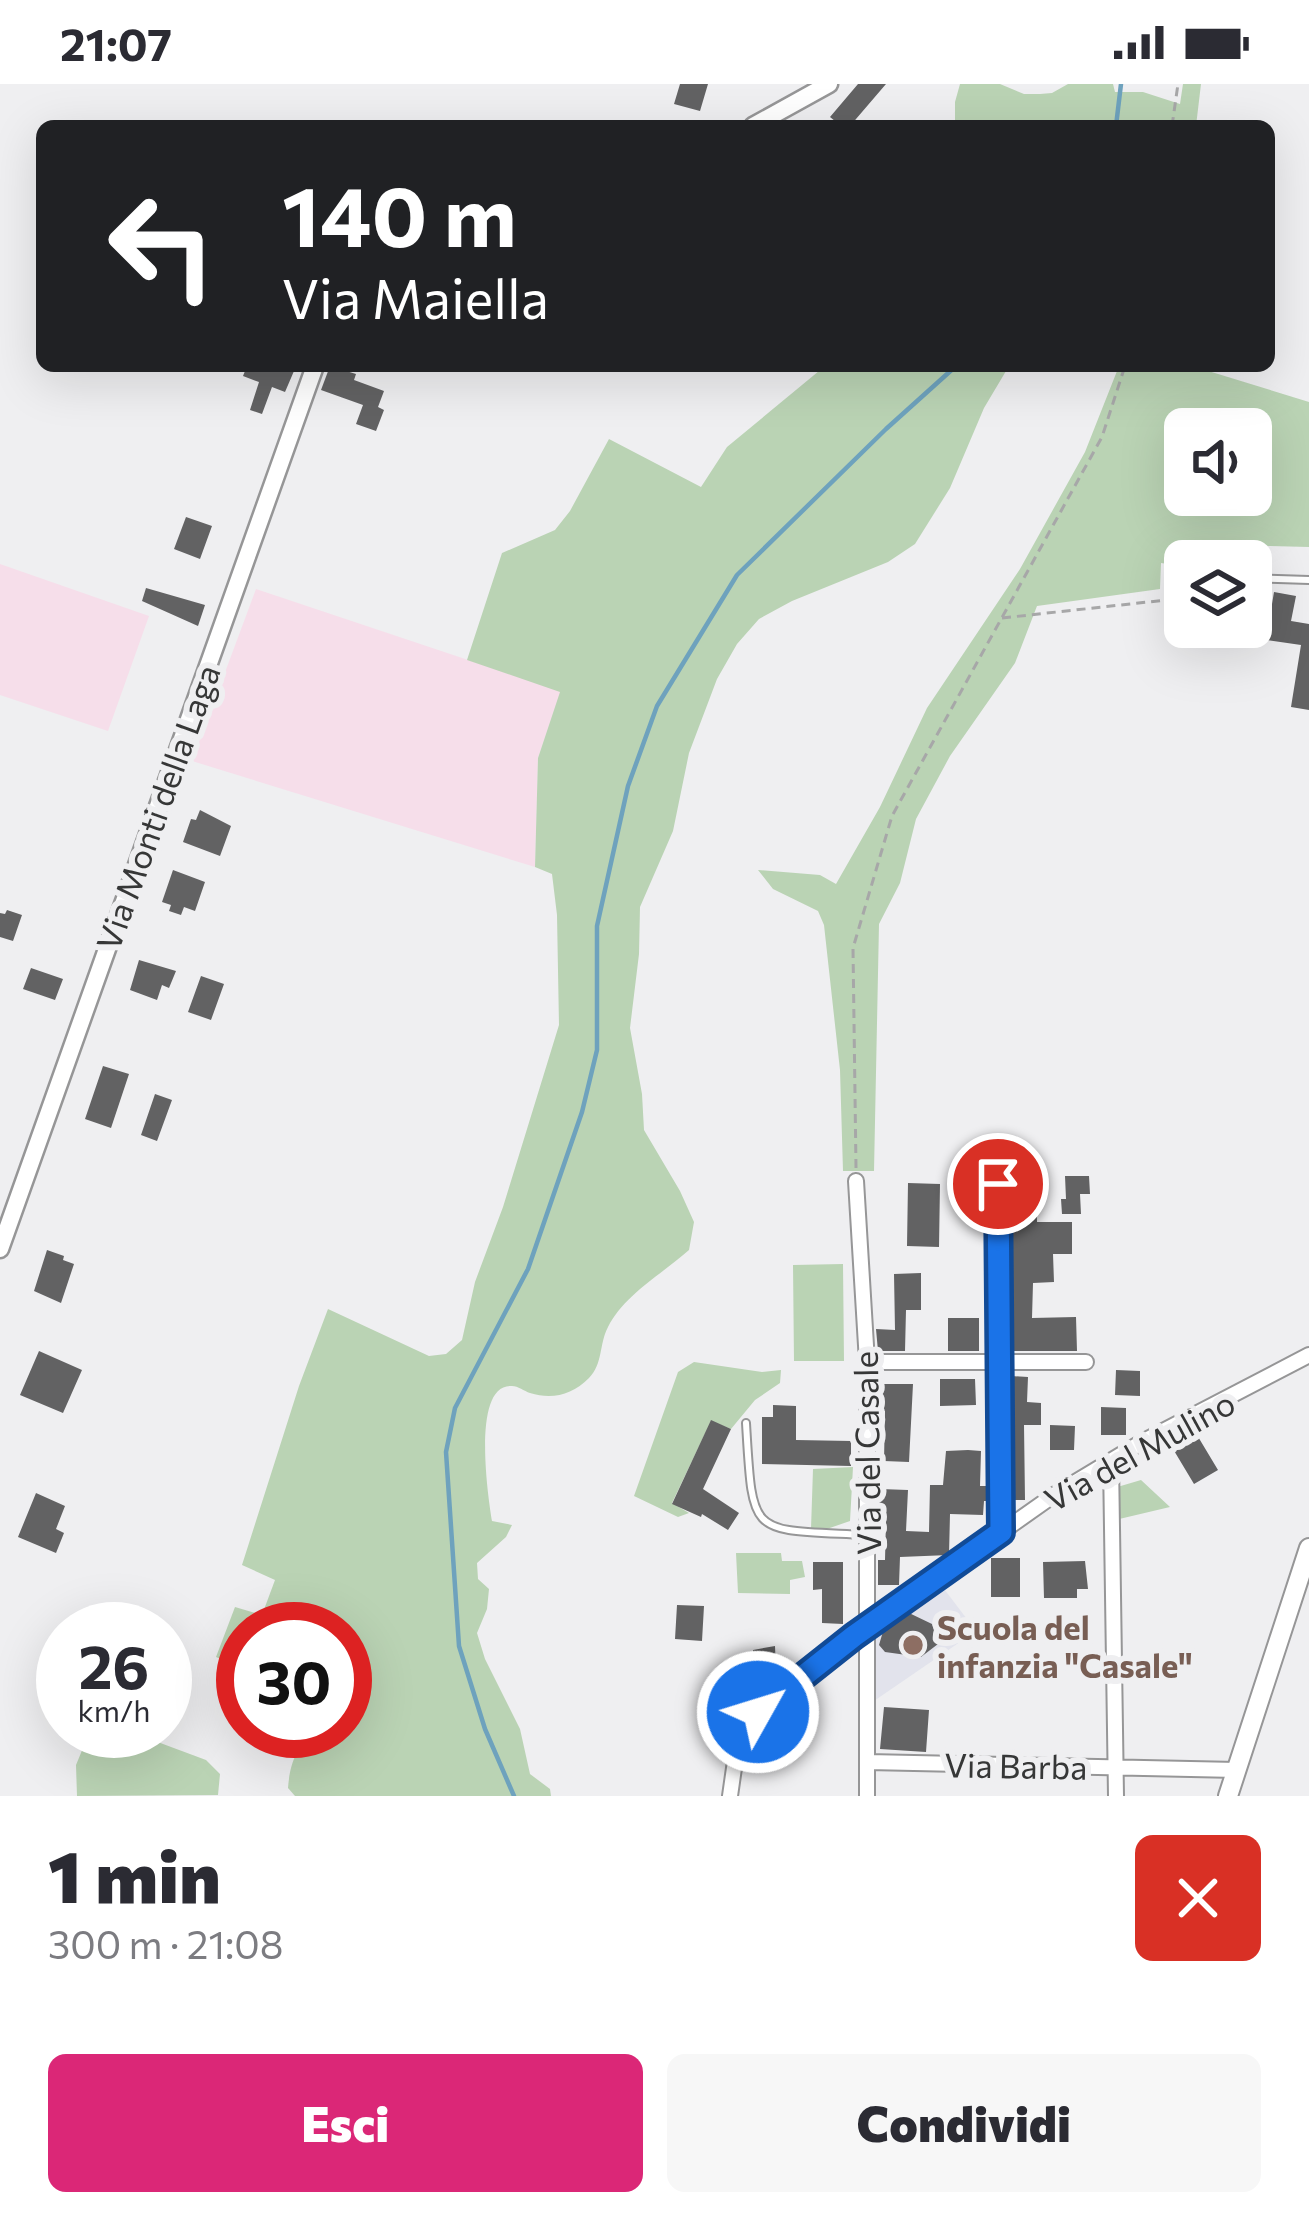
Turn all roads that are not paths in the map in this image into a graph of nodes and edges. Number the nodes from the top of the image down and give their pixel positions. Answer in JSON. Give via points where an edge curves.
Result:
{"nodes":[{"id":1,"x":829,"y":84,"type":"edge"},
{"id":2,"x":764,"y":120,"type":"edge"},
{"id":3,"x":314,"y":372,"type":"edge"},
{"id":4,"x":1272,"y":579,"type":"edge"},
{"id":5,"x":1309,"y":580,"type":"edge"},
{"id":6,"x":856,"y":1181,"type":"road end"},
{"id":7,"x":998,"y":1184,"type":"dead end"},
{"id":8,"x":0,"y":1249,"type":"edge"},
{"id":9,"x":1309,"y":1355,"type":"edge"},
{"id":10,"x":1000,"y":1361,"type":"junction"},
{"id":11,"x":866,"y":1362,"type":"junction"},
{"id":12,"x":1086,"y":1362,"type":"dead end"},
{"id":13,"x":746,"y":1423,"type":"dead end"},
{"id":14,"x":1111,"y":1461,"type":"junction"},
{"id":15,"x":1001,"y":1532,"type":"junction"},
{"id":16,"x":867,"y":1535,"type":"junction"},
{"id":17,"x":1309,"y":1548,"type":"edge"},
{"id":18,"x":868,"y":1626,"type":"junction"},
{"id":19,"x":868,"y":1762,"type":"junction"},
{"id":20,"x":1118,"y":1767,"type":"junction"},
{"id":21,"x":1237,"y":1770,"type":"junction"},
{"id":22,"x":730,"y":1796,"type":"edge"},
{"id":23,"x":867,"y":1796,"type":"edge"},
{"id":24,"x":1116,"y":1796,"type":"edge"},
{"id":25,"x":1228,"y":1796,"type":"edge"}],
"edges":[{"from":1,"to":2,"type":"street"},
{"from":3,"to":8,"type":"street","name":"Via Monti della Laga"},
{"from":4,"to":5,"type":"lane"},
{"from":6,"to":11,"type":"street","name":"Via del Casale"},
{"from":7,"to":10,"type":"street"},
{"from":9,"to":14,"type":"street","name":"Via del Mulino"},
{"from":10,"to":11,"type":"street"},
{"from":10,"to":12,"type":"street"},
{"from":10,"to":15,"type":"street"},
{"from":11,"to":16,"type":"street","name":"Via del Casale"},
{"from":13,"to":16,"type":"lane","via":[[749,1489],[764,1522]]},
{"from":14,"to":15,"type":"street","name":"Via del Mulino"},
{"from":14,"to":20,"type":"street"},
{"from":15,"to":18,"type":"street","name":"Via del Mulino"},
{"from":16,"to":18,"type":"street","name":"Via del Casale"},
{"from":17,"to":21,"type":"main road"},
{"from":18,"to":19,"type":"street","name":"Via del Casale"},
{"from":18,"to":22,"type":"street","name":"Via del Mulino","via":[[747,1723]]},
{"from":19,"to":20,"type":"street","name":"Via Barba"},
{"from":19,"to":23,"type":"street","name":"Via del Casale"},
{"from":20,"to":21,"type":"street","name":"Via Barba"},
{"from":20,"to":24,"type":"street"},
{"from":21,"to":25,"type":"main road"}]}
